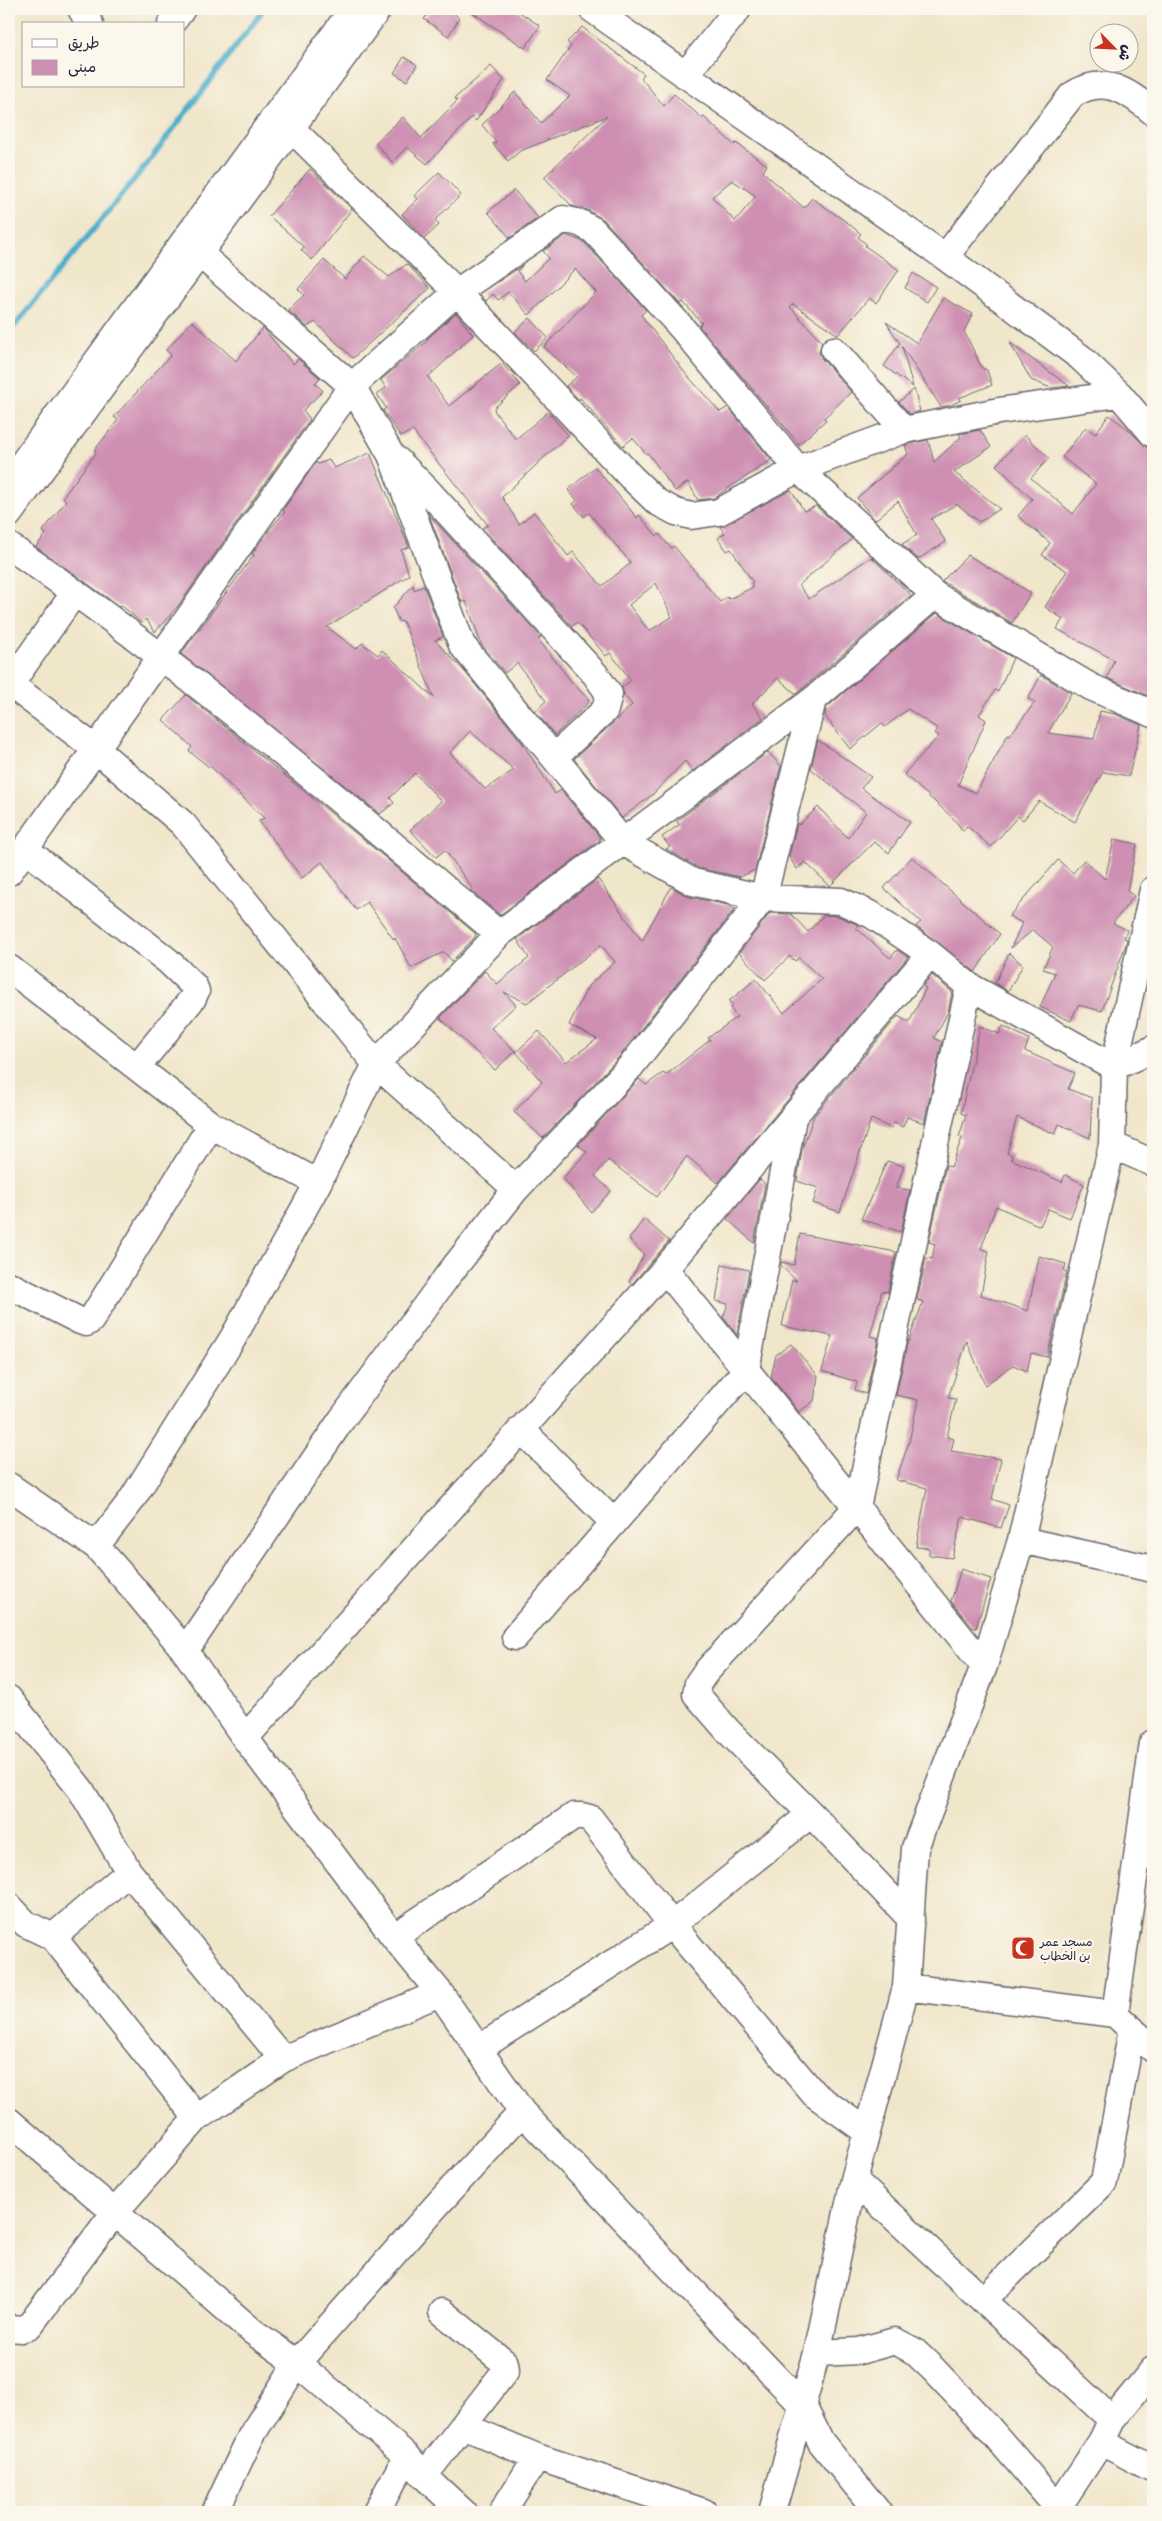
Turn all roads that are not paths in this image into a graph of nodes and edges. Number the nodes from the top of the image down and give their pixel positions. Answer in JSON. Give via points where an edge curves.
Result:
{"nodes":[{"id":1,"x":81,"y":9,"type":"edge"},
{"id":2,"x":182,"y":9,"type":"edge"},
{"id":3,"x":354,"y":9,"type":"edge"},
{"id":4,"x":378,"y":9,"type":"edge"},
{"id":5,"x":738,"y":9,"type":"edge"},
{"id":6,"x":602,"y":12,"type":"edge"},
{"id":7,"x":89,"y":22,"type":"edge"},
{"id":8,"x":172,"y":22,"type":"edge"},
{"id":9,"x":685,"y":74,"type":"junction"},
{"id":10,"x":1153,"y":112,"type":"edge"},
{"id":11,"x":292,"y":129,"type":"junction"},
{"id":12,"x":193,"y":248,"type":"junction"},
{"id":13,"x":945,"y":257,"type":"junction"},
{"id":14,"x":457,"y":292,"type":"junction"},
{"id":15,"x":834,"y":350,"type":"dead end"},
{"id":16,"x":352,"y":386,"type":"junction"},
{"id":17,"x":1119,"y":394,"type":"junction"},
{"id":18,"x":904,"y":430,"type":"junction"},
{"id":19,"x":1153,"y":434,"type":"edge"},
{"id":20,"x":391,"y":455,"type":"junction"},
{"id":21,"x":798,"y":469,"type":"junction"},
{"id":22,"x":9,"y":482,"type":"edge"},
{"id":23,"x":9,"y":514,"type":"edge"},
{"id":24,"x":9,"y":546,"type":"edge"},
{"id":25,"x":75,"y":592,"type":"junction"},
{"id":26,"x":935,"y":595,"type":"junction"},
{"id":27,"x":161,"y":658,"type":"junction"},
{"id":28,"x":9,"y":685,"type":"edge"},
{"id":29,"x":813,"y":700,"type":"junction"},
{"id":30,"x":1153,"y":714,"type":"edge"},
{"id":31,"x":96,"y":749,"type":"junction"},
{"id":32,"x":554,"y":757,"type":"junction"},
{"id":33,"x":624,"y":842,"type":"junction"},
{"id":34,"x":25,"y":848,"type":"junction"},
{"id":35,"x":9,"y":872,"type":"edge"},
{"id":36,"x":1153,"y":890,"type":"edge"},
{"id":37,"x":763,"y":898,"type":"junction"},
{"id":38,"x":499,"y":934,"type":"junction"},
{"id":39,"x":930,"y":954,"type":"junction"},
{"id":40,"x":9,"y":968,"type":"edge"},
{"id":41,"x":969,"y":986,"type":"junction"},
{"id":42,"x":1153,"y":1049,"type":"edge"},
{"id":43,"x":376,"y":1064,"type":"junction"},
{"id":44,"x":137,"y":1067,"type":"junction"},
{"id":45,"x":1114,"y":1067,"type":"junction"},
{"id":46,"x":793,"y":1116,"type":"junction"},
{"id":47,"x":211,"y":1125,"type":"junction"},
{"id":48,"x":1112,"y":1145,"type":"junction"},
{"id":49,"x":1153,"y":1163,"type":"edge"},
{"id":50,"x":318,"y":1183,"type":"junction"},
{"id":51,"x":516,"y":1189,"type":"junction"},
{"id":52,"x":664,"y":1269,"type":"junction"},
{"id":53,"x":9,"y":1285,"type":"edge"},
{"id":54,"x":746,"y":1370,"type":"junction"},
{"id":55,"x":521,"y":1429,"type":"junction"},
{"id":56,"x":9,"y":1486,"type":"edge"},
{"id":57,"x":857,"y":1508,"type":"junction"},
{"id":58,"x":614,"y":1523,"type":"junction"},
{"id":59,"x":1020,"y":1540,"type":"junction"},
{"id":60,"x":96,"y":1546,"type":"junction"},
{"id":61,"x":1153,"y":1569,"type":"edge"},
{"id":62,"x":515,"y":1637,"type":"dead end"},
{"id":63,"x":185,"y":1650,"type":"junction"},
{"id":64,"x":984,"y":1666,"type":"junction"},
{"id":65,"x":9,"y":1699,"type":"edge"},
{"id":66,"x":245,"y":1738,"type":"junction"},
{"id":67,"x":1153,"y":1743,"type":"edge"},
{"id":68,"x":811,"y":1814,"type":"junction"},
{"id":69,"x":1146,"y":1852,"type":"edge"},
{"id":70,"x":129,"y":1872,"type":"junction"},
{"id":71,"x":9,"y":1906,"type":"edge"},
{"id":72,"x":911,"y":1919,"type":"junction"},
{"id":73,"x":672,"y":1926,"type":"junction"},
{"id":74,"x":53,"y":1937,"type":"junction"},
{"id":75,"x":394,"y":1937,"type":"junction"},
{"id":76,"x":906,"y":1987,"type":"junction"},
{"id":77,"x":440,"y":1992,"type":"junction"},
{"id":78,"x":1124,"y":2021,"type":"junction"},
{"id":79,"x":478,"y":2049,"type":"junction"},
{"id":80,"x":1153,"y":2049,"type":"edge"},
{"id":81,"x":283,"y":2060,"type":"junction"},
{"id":82,"x":522,"y":2112,"type":"junction"},
{"id":83,"x":197,"y":2118,"type":"junction"},
{"id":84,"x":9,"y":2121,"type":"edge"},
{"id":85,"x":867,"y":2132,"type":"junction"},
{"id":86,"x":854,"y":2180,"type":"junction"},
{"id":87,"x":115,"y":2212,"type":"junction"},
{"id":88,"x":983,"y":2300,"type":"junction"},
{"id":89,"x":442,"y":2312,"type":"dead end"},
{"id":90,"x":9,"y":2328,"type":"edge"},
{"id":91,"x":817,"y":2353,"type":"junction"},
{"id":92,"x":297,"y":2363,"type":"junction"},
{"id":93,"x":1153,"y":2370,"type":"edge"},
{"id":94,"x":803,"y":2406,"type":"junction"},
{"id":95,"x":463,"y":2426,"type":"junction"},
{"id":96,"x":1106,"y":2431,"type":"junction"},
{"id":97,"x":407,"y":2456,"type":"junction"},
{"id":98,"x":537,"y":2457,"type":"junction"},
{"id":99,"x":1153,"y":2469,"type":"edge"},
{"id":100,"x":424,"y":2476,"type":"junction"},
{"id":101,"x":1057,"y":2510,"type":"edge"},
{"id":102,"x":215,"y":2512,"type":"edge"},
{"id":103,"x":376,"y":2512,"type":"edge"},
{"id":104,"x":462,"y":2512,"type":"edge"},
{"id":105,"x":502,"y":2512,"type":"edge"},
{"id":106,"x":704,"y":2512,"type":"edge"},
{"id":107,"x":772,"y":2512,"type":"edge"},
{"id":108,"x":878,"y":2512,"type":"edge"}],
"edges":[{"from":1,"to":7,"type":"street"},
{"from":2,"to":8,"type":"street"},
{"from":3,"to":12,"type":"street"},
{"from":4,"to":11,"type":"street"},
{"from":5,"to":9,"type":"street"},
{"from":6,"to":9,"type":"street"},
{"from":9,"to":13,"type":"street"},
{"from":10,"to":13,"type":"street","via":[[1125,91],[1106,85],[1092,85],[1072,95]]},
{"from":11,"to":12,"type":"street"},
{"from":11,"to":14,"type":"street"},
{"from":12,"to":16,"type":"street"},
{"from":12,"to":22,"type":"street"},
{"from":12,"to":23,"type":"street"},
{"from":13,"to":17,"type":"street","via":[[1080,357]]},
{"from":14,"to":16,"type":"street"},
{"from":14,"to":21,"type":"street","via":[[631,477],[657,502],[676,512],[691,516],[719,512]]},
{"from":14,"to":21,"type":"street","via":[[564,219],[580,223],[593,230],[622,260]]},
{"from":15,"to":18,"type":"street"},
{"from":16,"to":20,"type":"street"},
{"from":16,"to":27,"type":"street"},
{"from":17,"to":18,"type":"street","via":[[999,411]]},
{"from":17,"to":19,"type":"street"},
{"from":18,"to":21,"type":"street"},
{"from":20,"to":32,"type":"street","via":[[462,644]]},
{"from":20,"to":32,"type":"street","via":[[596,674],[609,694],[605,710]]},
{"from":21,"to":26,"type":"street"},
{"from":24,"to":25,"type":"street"},
{"from":25,"to":27,"type":"street"},
{"from":25,"to":28,"type":"street"},
{"from":26,"to":29,"type":"street"},
{"from":26,"to":30,"type":"street","via":[[1091,687]]},
{"from":27,"to":31,"type":"street"},
{"from":27,"to":38,"type":"street","via":[[306,771]]},
{"from":28,"to":31,"type":"street"},
{"from":29,"to":33,"type":"street"},
{"from":29,"to":37,"type":"street"},
{"from":31,"to":34,"type":"street"},
{"from":31,"to":43,"type":"street","via":[[183,824]]},
{"from":32,"to":33,"type":"street"},
{"from":33,"to":37,"type":"street","via":[[693,882]]},
{"from":33,"to":38,"type":"street"},
{"from":34,"to":35,"type":"street"},
{"from":34,"to":44,"type":"street","via":[[168,961],[194,986],[193,998]]},
{"from":36,"to":45,"type":"street"},
{"from":37,"to":39,"type":"street","via":[[841,901],[872,915]]},
{"from":37,"to":51,"type":"street","via":[[631,1066]]},
{"from":38,"to":43,"type":"street"},
{"from":39,"to":41,"type":"street"},
{"from":39,"to":46,"type":"street"},
{"from":40,"to":44,"type":"street"},
{"from":41,"to":45,"type":"street"},
{"from":41,"to":57,"type":"street"},
{"from":42,"to":45,"type":"street"},
{"from":43,"to":50,"type":"street"},
{"from":43,"to":51,"type":"street"},
{"from":44,"to":47,"type":"street"},
{"from":45,"to":48,"type":"street"},
{"from":46,"to":52,"type":"street"},
{"from":46,"to":54,"type":"street"},
{"from":47,"to":50,"type":"street"},
{"from":47,"to":53,"type":"street","via":[[91,1320],[86,1323],[80,1321]]},
{"from":48,"to":49,"type":"street"},
{"from":48,"to":59,"type":"street"},
{"from":50,"to":60,"type":"street","via":[[233,1338],[131,1500]]},
{"from":51,"to":63,"type":"street","via":[[448,1274],[342,1418]]},
{"from":52,"to":54,"type":"street"},
{"from":52,"to":55,"type":"street"},
{"from":54,"to":57,"type":"street"},
{"from":54,"to":58,"type":"street"},
{"from":55,"to":58,"type":"street"},
{"from":55,"to":66,"type":"street"},
{"from":56,"to":60,"type":"street"},
{"from":57,"to":64,"type":"street"},
{"from":57,"to":68,"type":"street","via":[[698,1682],[696,1694]]},
{"from":58,"to":62,"type":"street"},
{"from":59,"to":61,"type":"street"},
{"from":59,"to":64,"type":"street"},
{"from":60,"to":63,"type":"street"},
{"from":63,"to":66,"type":"street"},
{"from":64,"to":72,"type":"street","via":[[915,1848]]},
{"from":65,"to":70,"type":"street","via":[[81,1790]]},
{"from":66,"to":75,"type":"street"},
{"from":67,"to":69,"type":"street"},
{"from":68,"to":72,"type":"street"},
{"from":68,"to":73,"type":"street"},
{"from":69,"to":78,"type":"street"},
{"from":70,"to":74,"type":"street"},
{"from":70,"to":81,"type":"street"},
{"from":71,"to":74,"type":"street","via":[[26,1924]]},
{"from":72,"to":76,"type":"street"},
{"from":73,"to":75,"type":"street","via":[[590,1818],[574,1816]]},
{"from":73,"to":79,"type":"street"},
{"from":73,"to":85,"type":"street","via":[[814,2094]]},
{"from":74,"to":83,"type":"street"},
{"from":75,"to":77,"type":"street"},
{"from":76,"to":78,"type":"street"},
{"from":76,"to":85,"type":"street"},
{"from":77,"to":79,"type":"street"},
{"from":77,"to":81,"type":"street"},
{"from":78,"to":80,"type":"street"},
{"from":78,"to":88,"type":"street","via":[[1104,2182]]},
{"from":79,"to":82,"type":"street"},
{"from":81,"to":83,"type":"street"},
{"from":82,"to":92,"type":"street"},
{"from":82,"to":94,"type":"street"},
{"from":83,"to":87,"type":"street"},
{"from":84,"to":87,"type":"street"},
{"from":85,"to":86,"type":"street"},
{"from":86,"to":88,"type":"street"},
{"from":86,"to":91,"type":"street"},
{"from":87,"to":90,"type":"street","via":[[30,2325],[22,2329]]},
{"from":87,"to":92,"type":"street","via":[[252,2331]]},
{"from":88,"to":96,"type":"street"},
{"from":89,"to":95,"type":"street","via":[[505,2363],[506,2370]]},
{"from":91,"to":94,"type":"street"},
{"from":91,"to":101,"type":"street","via":[[859,2351],[895,2342],[914,2350],[988,2427]]},
{"from":92,"to":97,"type":"street"},
{"from":92,"to":102,"type":"street","via":[[251,2436]]},
{"from":93,"to":96,"type":"street"},
{"from":94,"to":107,"type":"street"},
{"from":94,"to":108,"type":"street","via":[[821,2442]]},
{"from":95,"to":98,"type":"street"},
{"from":95,"to":100,"type":"street"},
{"from":96,"to":99,"type":"street"},
{"from":96,"to":101,"type":"street"},
{"from":97,"to":100,"type":"street"},
{"from":97,"to":103,"type":"street"},
{"from":98,"to":105,"type":"street"},
{"from":98,"to":106,"type":"street"},
{"from":100,"to":104,"type":"street"}]}
